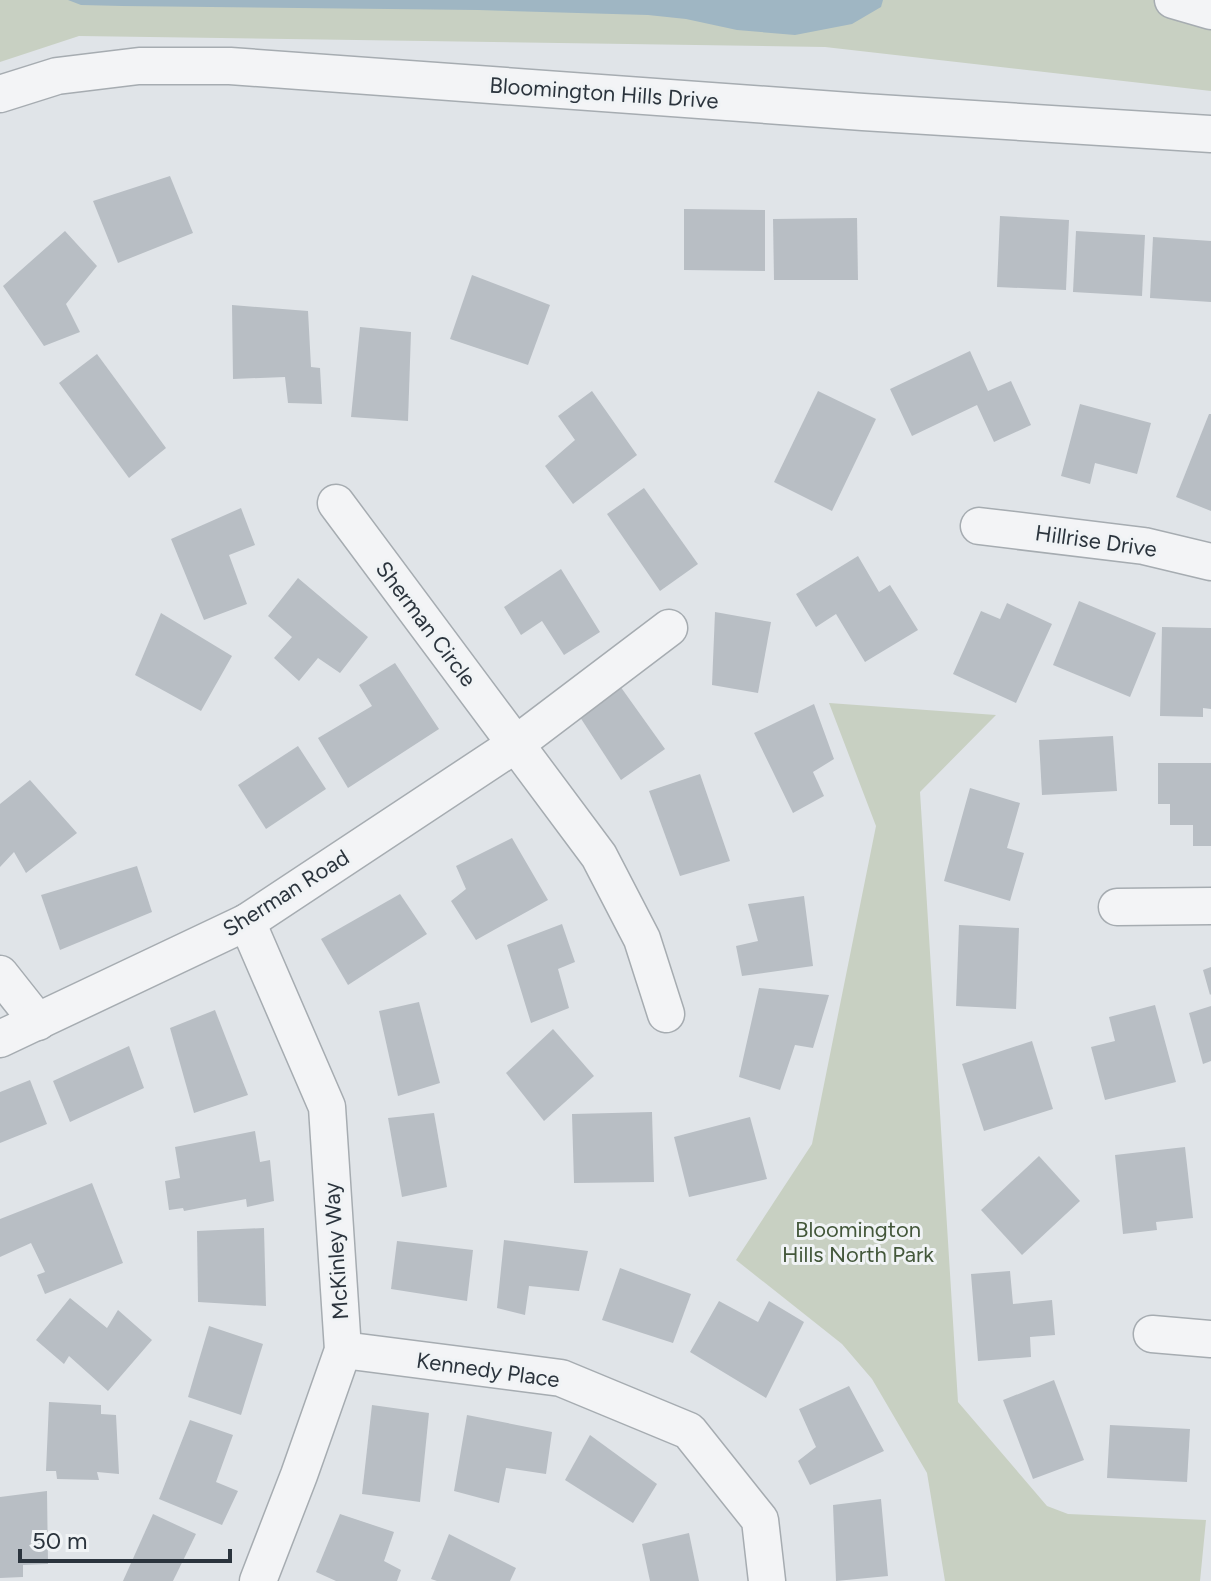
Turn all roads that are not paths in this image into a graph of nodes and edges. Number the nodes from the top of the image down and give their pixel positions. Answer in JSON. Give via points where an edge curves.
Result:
{"nodes":[{"id":1,"x":1173,"y":0,"type":"edge"},
{"id":2,"x":1211,"y":11,"type":"edge"},
{"id":3,"x":0,"y":94,"type":"edge"},
{"id":4,"x":1211,"y":134,"type":"edge"},
{"id":5,"x":336,"y":503,"type":"dead end"},
{"id":6,"x":979,"y":526,"type":"dead end"},
{"id":7,"x":1211,"y":562,"type":"edge"},
{"id":8,"x":669,"y":628,"type":"dead end"},
{"id":9,"x":516,"y":744,"type":"junction"},
{"id":10,"x":1211,"y":906,"type":"edge"},
{"id":11,"x":1117,"y":907,"type":"dead end"},
{"id":12,"x":247,"y":922,"type":"junction"},
{"id":13,"x":0,"y":974,"type":"edge"},
{"id":14,"x":666,"y":1014,"type":"dead end"},
{"id":15,"x":38,"y":1022,"type":"junction"},
{"id":16,"x":0,"y":1039,"type":"edge"},
{"id":17,"x":1152,"y":1334,"type":"dead end"},
{"id":18,"x":1211,"y":1339,"type":"edge"},
{"id":19,"x":343,"y":1350,"type":"junction"},
{"id":20,"x":258,"y":1581,"type":"edge"},
{"id":21,"x":767,"y":1581,"type":"edge"}],
"edges":[{"from":1,"to":2,"type":"street"},
{"from":3,"to":4,"type":"street","name":"Bloomington Hills Drive","via":[[57,76],[139,66],[230,66]]},
{"from":5,"to":9,"type":"street","name":"Sherman Circle"},
{"from":6,"to":7,"type":"street","name":"Hillrise Drive","via":[[1144,546]]},
{"from":8,"to":9,"type":"street","name":"Sherman Road"},
{"from":9,"to":12,"type":"street","name":"Sherman Road"},
{"from":9,"to":14,"type":"street","name":"Sherman Circle","via":[[599,856],[642,939]]},
{"from":10,"to":11,"type":"street"},
{"from":12,"to":15,"type":"street","name":"Sherman Road"},
{"from":12,"to":19,"type":"street","name":"McKinley Way","via":[[327,1107]]},
{"from":13,"to":15,"type":"street"},
{"from":15,"to":16,"type":"street","name":"Sherman Road"},
{"from":17,"to":18,"type":"street"},
{"from":19,"to":20,"type":"street","name":"McKinley Way"},
{"from":19,"to":21,"type":"street","name":"Kennedy Place","via":[[561,1378],[689,1431],[760,1520]]}]}
